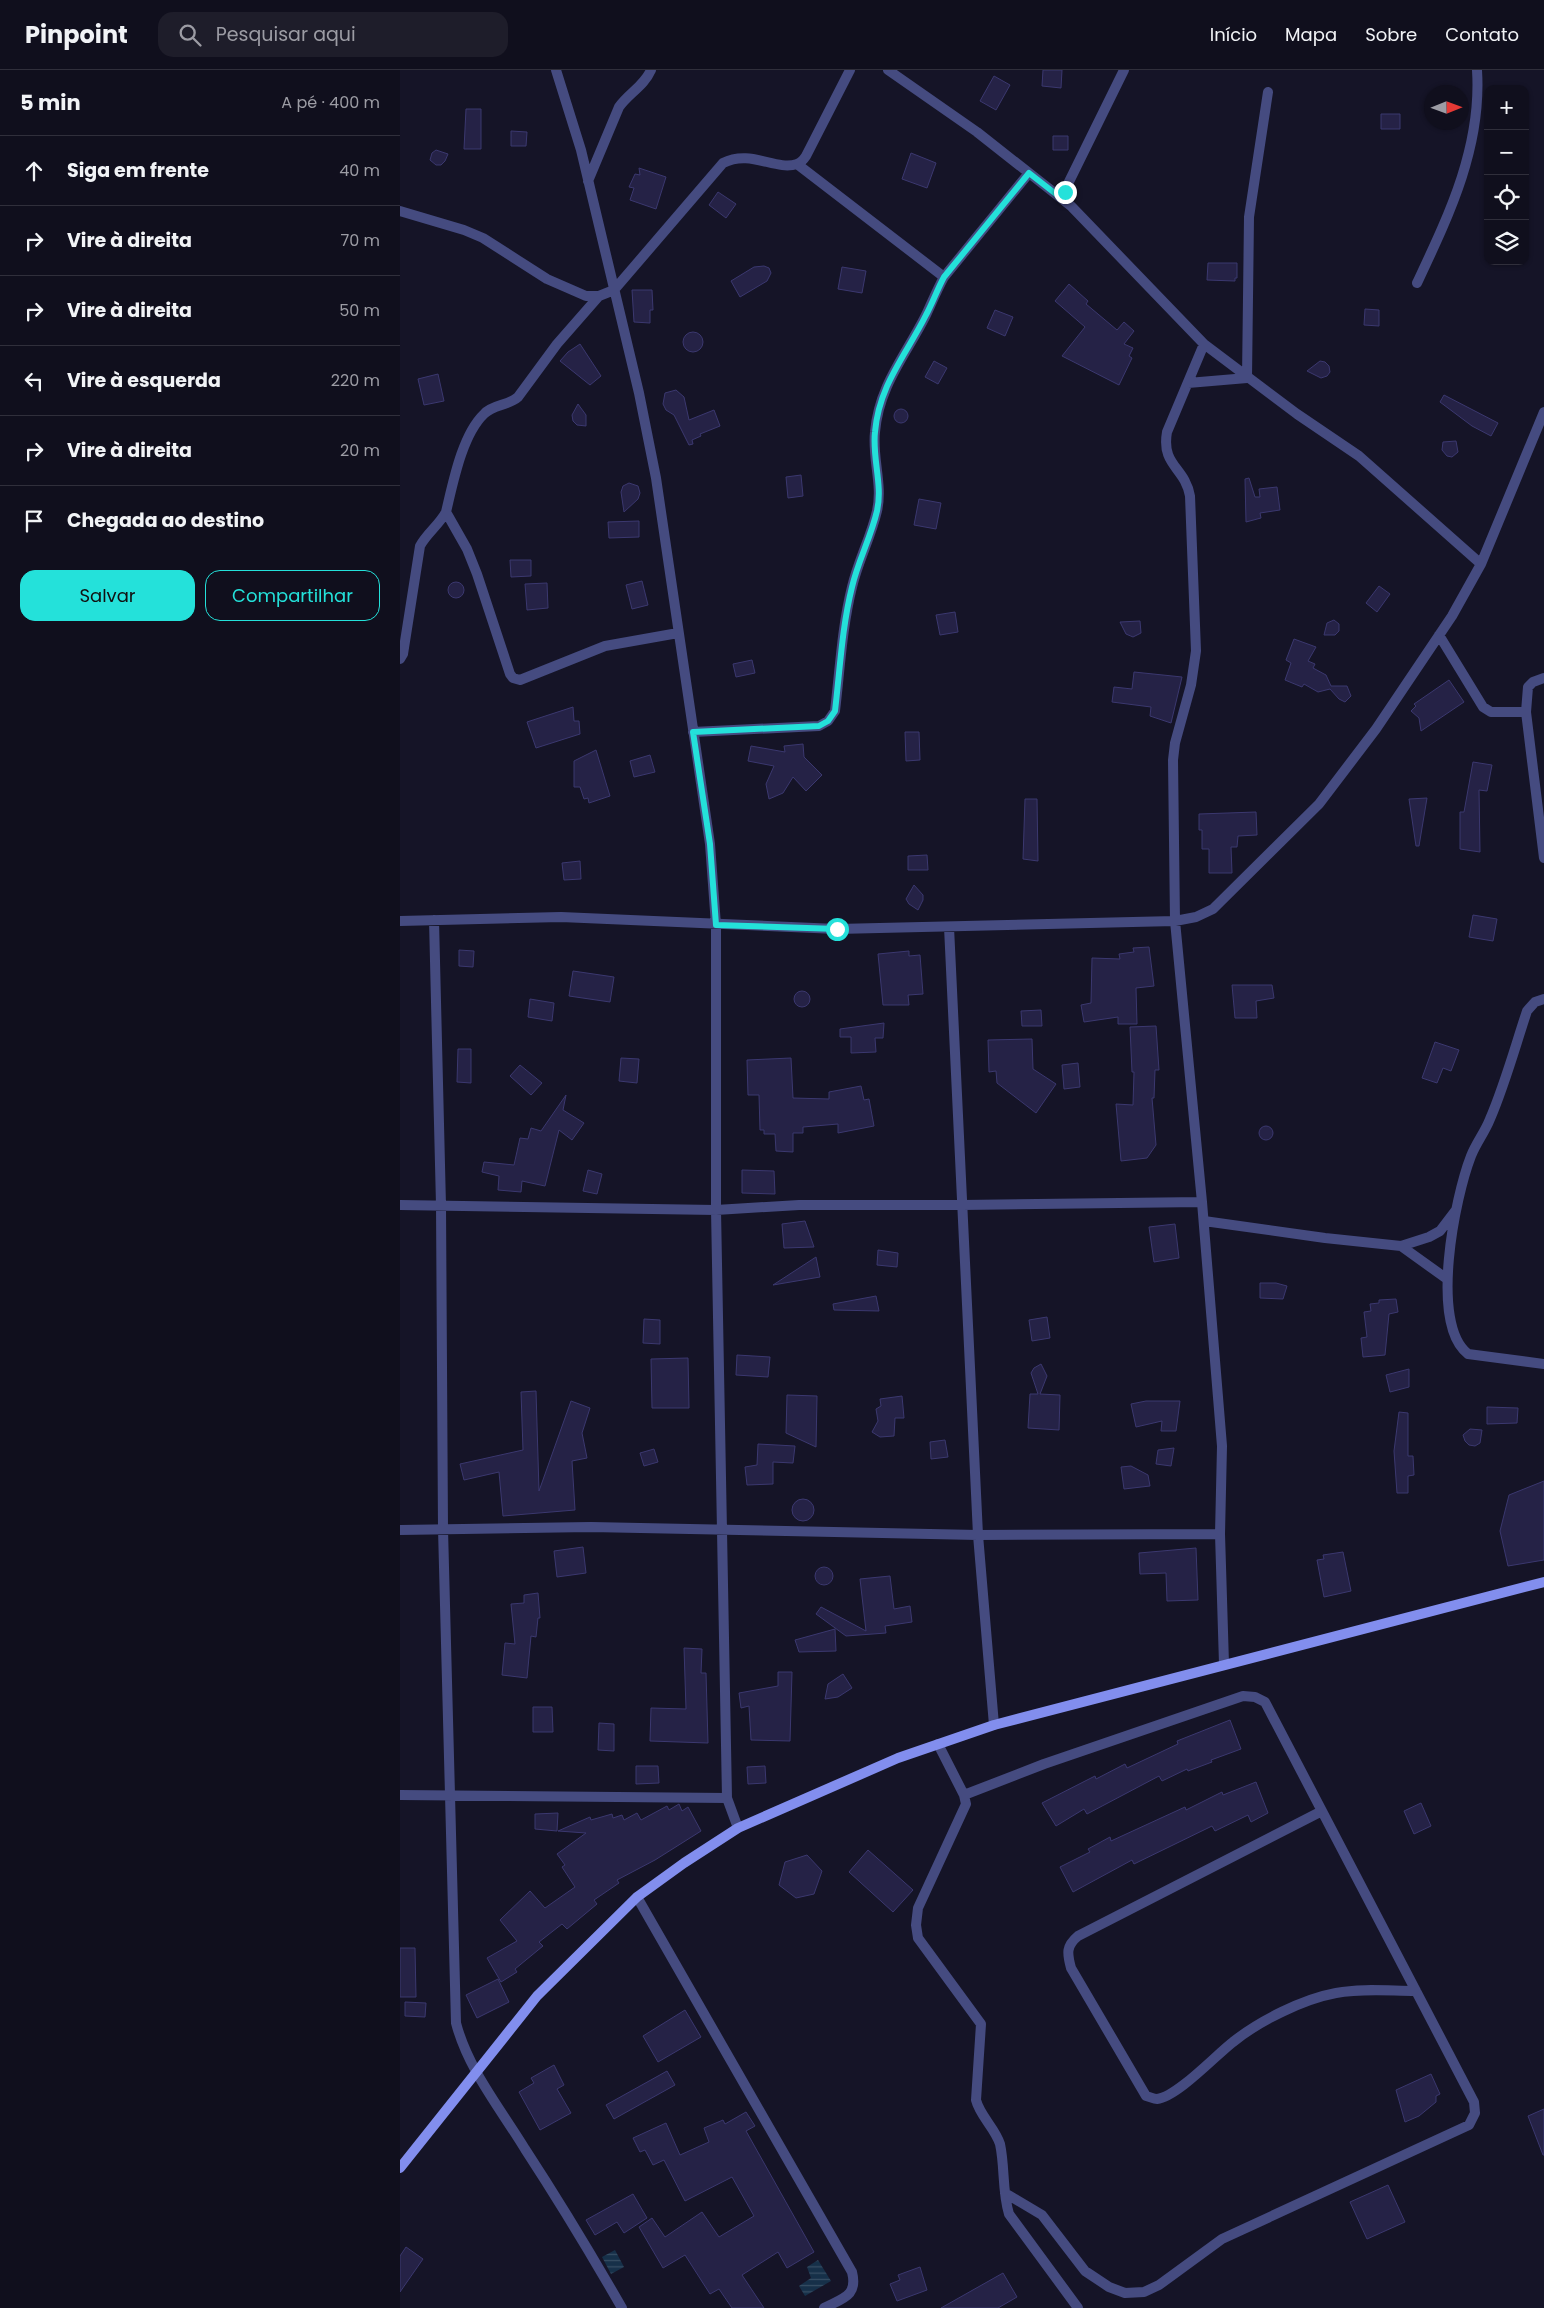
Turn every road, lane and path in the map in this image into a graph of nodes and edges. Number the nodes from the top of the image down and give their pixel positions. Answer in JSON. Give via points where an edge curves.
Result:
{"nodes":[{"id":1,"x":556,"y":70,"type":"edge"},
{"id":2,"x":651,"y":70,"type":"edge"},
{"id":3,"x":850,"y":70,"type":"edge"},
{"id":4,"x":888,"y":70,"type":"edge"},
{"id":5,"x":1124,"y":70,"type":"edge"},
{"id":6,"x":1477,"y":70,"type":"edge"},
{"id":7,"x":1268,"y":92,"type":"dead end"},
{"id":8,"x":797,"y":164,"type":"junction"},
{"id":9,"x":1029,"y":173,"type":"junction"},
{"id":10,"x":588,"y":181,"type":"junction"},
{"id":11,"x":1061,"y":198,"type":"junction"},
{"id":12,"x":400,"y":211,"type":"edge"},
{"id":13,"x":944,"y":277,"type":"junction"},
{"id":14,"x":1417,"y":283,"type":"dead end"},
{"id":15,"x":614,"y":290,"type":"junction"},
{"id":16,"x":599,"y":296,"type":"junction"},
{"id":17,"x":1204,"y":344,"type":"junction"},
{"id":18,"x":1246,"y":378,"type":"junction"},
{"id":19,"x":1188,"y":383,"type":"junction"},
{"id":20,"x":1544,"y":412,"type":"edge"},
{"id":21,"x":446,"y":512,"type":"junction"},
{"id":22,"x":1481,"y":564,"type":"junction"},
{"id":23,"x":678,"y":633,"type":"junction"},
{"id":24,"x":1439,"y":635,"type":"junction"},
{"id":25,"x":400,"y":659,"type":"edge"},
{"id":26,"x":1544,"y":678,"type":"edge"},
{"id":27,"x":1526,"y":712,"type":"junction"},
{"id":28,"x":693,"y":732,"type":"junction"},
{"id":29,"x":1544,"y":858,"type":"edge"},
{"id":30,"x":434,"y":920,"type":"junction"},
{"id":31,"x":1175,"y":921,"type":"junction"},
{"id":32,"x":400,"y":922,"type":"edge"},
{"id":33,"x":716,"y":925,"type":"junction"},
{"id":34,"x":949,"y":928,"type":"junction"},
{"id":35,"x":1544,"y":998,"type":"edge"},
{"id":36,"x":1202,"y":1202,"type":"junction"},
{"id":37,"x":441,"y":1204,"type":"junction"},
{"id":38,"x":400,"y":1205,"type":"edge"},
{"id":39,"x":962,"y":1205,"type":"junction"},
{"id":40,"x":716,"y":1210,"type":"junction"},
{"id":41,"x":1456,"y":1210,"type":"junction"},
{"id":42,"x":1204,"y":1221,"type":"junction"},
{"id":43,"x":1401,"y":1246,"type":"junction"},
{"id":44,"x":1447,"y":1279,"type":"junction"},
{"id":45,"x":1544,"y":1364,"type":"edge"},
{"id":46,"x":443,"y":1529,"type":"junction"},
{"id":47,"x":400,"y":1530,"type":"edge"},
{"id":48,"x":723,"y":1531,"type":"junction"},
{"id":49,"x":1220,"y":1534,"type":"junction"},
{"id":50,"x":978,"y":1535,"type":"junction"},
{"id":51,"x":1544,"y":1582,"type":"edge"},
{"id":52,"x":1224,"y":1664,"type":"junction"},
{"id":53,"x":994,"y":1725,"type":"junction"},
{"id":54,"x":938,"y":1744,"type":"junction"},
{"id":55,"x":400,"y":1794,"type":"edge"},
{"id":56,"x":451,"y":1794,"type":"junction"},
{"id":57,"x":964,"y":1795,"type":"junction"},
{"id":58,"x":727,"y":1798,"type":"junction"},
{"id":59,"x":1322,"y":1811,"type":"junction"},
{"id":60,"x":738,"y":1828,"type":"junction"},
{"id":61,"x":637,"y":1898,"type":"junction"},
{"id":62,"x":1416,"y":1991,"type":"junction"},
{"id":63,"x":477,"y":2073,"type":"junction"},
{"id":64,"x":400,"y":2168,"type":"edge"},
{"id":65,"x":1005,"y":2193,"type":"junction"},
{"id":66,"x":622,"y":2308,"type":"edge"},
{"id":67,"x":824,"y":2308,"type":"edge"},
{"id":68,"x":1078,"y":2308,"type":"edge"}],
"edges":[{"from":1,"to":10,"type":"street"},
{"from":2,"to":10,"type":"street","via":[[647,79],[619,107]]},
{"from":3,"to":8,"type":"street","via":[[806,156]]},
{"from":4,"to":9,"type":"street"},
{"from":5,"to":11,"type":"street"},
{"from":6,"to":14,"type":"street","via":[[1472,138],[1459,192]]},
{"from":7,"to":18,"type":"street","via":[[1249,218]]},
{"from":8,"to":13,"type":"street"},
{"from":8,"to":15,"type":"street","via":[[742,157],[723,163]]},
{"from":9,"to":11,"type":"street"},
{"from":9,"to":13,"type":"street"},
{"from":10,"to":15,"type":"street"},
{"from":11,"to":17,"type":"street"},
{"from":12,"to":16,"type":"street","via":[[483,238],[547,279],[586,296]]},
{"from":13,"to":28,"type":"street","via":[[890,376],[877,414],[874,435],[879,497],[852,585],[835,711],[828,721],[819,726]]},
{"from":15,"to":16,"type":"street"},
{"from":15,"to":23,"type":"street","via":[[656,478]]},
{"from":16,"to":21,"type":"street","via":[[557,344],[518,397],[483,414],[464,446]]},
{"from":17,"to":18,"type":"street"},
{"from":17,"to":19,"type":"street"},
{"from":18,"to":19,"type":"street"},
{"from":18,"to":22,"type":"street","via":[[1359,456]]},
{"from":19,"to":31,"type":"street","via":[[1167,432],[1165,446],[1168,458],[1188,487],[1196,651],[1192,685],[1173,760]]},
{"from":20,"to":22,"type":"street"},
{"from":21,"to":23,"type":"street","via":[[467,549],[513,678],[520,680],[605,646]]},
{"from":21,"to":25,"type":"street","via":[[420,546]]},
{"from":22,"to":24,"type":"street"},
{"from":23,"to":28,"type":"street"},
{"from":24,"to":27,"type":"street","via":[[1483,707],[1491,712]]},
{"from":24,"to":31,"type":"street","via":[[1376,729],[1319,804],[1213,909],[1196,917]]},
{"from":26,"to":27,"type":"street","via":[[1528,687]]},
{"from":27,"to":29,"type":"street"},
{"from":28,"to":33,"type":"street","via":[[710,844]]},
{"from":30,"to":32,"type":"street"},
{"from":30,"to":33,"type":"street","via":[[561,917]]},
{"from":30,"to":37,"type":"street"},
{"from":31,"to":34,"type":"street"},
{"from":31,"to":36,"type":"street"},
{"from":33,"to":34,"type":"street"},
{"from":33,"to":40,"type":"street"},
{"from":34,"to":39,"type":"street"},
{"from":35,"to":41,"type":"street","via":[[1527,1011],[1490,1120],[1471,1156]]},
{"from":36,"to":39,"type":"street"},
{"from":36,"to":42,"type":"street"},
{"from":37,"to":38,"type":"street"},
{"from":37,"to":40,"type":"street"},
{"from":37,"to":46,"type":"street"},
{"from":39,"to":40,"type":"street","via":[[799,1205]]},
{"from":39,"to":50,"type":"street"},
{"from":40,"to":48,"type":"street"},
{"from":41,"to":43,"type":"street","via":[[1440,1231]]},
{"from":41,"to":44,"type":"street"},
{"from":42,"to":43,"type":"street"},
{"from":42,"to":49,"type":"street","via":[[1222,1446]]},
{"from":43,"to":44,"type":"street"},
{"from":44,"to":45,"type":"street","via":[[1448,1303],[1456,1340],[1462,1349],[1468,1354]]},
{"from":46,"to":47,"type":"street"},
{"from":46,"to":48,"type":"street","via":[[591,1527]]},
{"from":46,"to":56,"type":"street"},
{"from":48,"to":50,"type":"street"},
{"from":48,"to":58,"type":"street"},
{"from":49,"to":50,"type":"street"},
{"from":49,"to":52,"type":"street"},
{"from":50,"to":53,"type":"street"},
{"from":51,"to":52,"type":"main road"},
{"from":52,"to":53,"type":"main road"},
{"from":53,"to":54,"type":"main road"},
{"from":54,"to":57,"type":"street"},
{"from":54,"to":60,"type":"main road","via":[[898,1758]]},
{"from":55,"to":56,"type":"street"},
{"from":56,"to":58,"type":"street"},
{"from":56,"to":63,"type":"street","via":[[456,2023],[462,2046]]},
{"from":57,"to":59,"type":"street","via":[[1029,1769],[1243,1696],[1255,1696],[1265,1702]]},
{"from":57,"to":65,"type":"street","via":[[966,1804],[918,1908],[916,1925],[918,1938],[981,2024],[976,2100],[999,2142]]},
{"from":58,"to":60,"type":"street"},
{"from":59,"to":62,"type":"street"},
{"from":59,"to":62,"type":"street","via":[[1078,1936],[1069,1944],[1067,1953],[1071,1968],[1146,2096],[1156,2099],[1188,2081],[1253,2028],[1309,2000],[1336,1993]]},
{"from":60,"to":61,"type":"main road"},
{"from":61,"to":63,"type":"main road","via":[[537,1996]]},
{"from":61,"to":67,"type":"street","via":[[852,2272],[855,2284],[851,2293]]},
{"from":62,"to":65,"type":"street","via":[[1474,2102],[1475,2113],[1469,2125],[1222,2239],[1159,2285],[1144,2292],[1125,2293],[1109,2287],[1085,2271],[1042,2215]]},
{"from":63,"to":64,"type":"main road"},
{"from":63,"to":66,"type":"street"},
{"from":65,"to":68,"type":"street","via":[[1009,2214]]}]}
